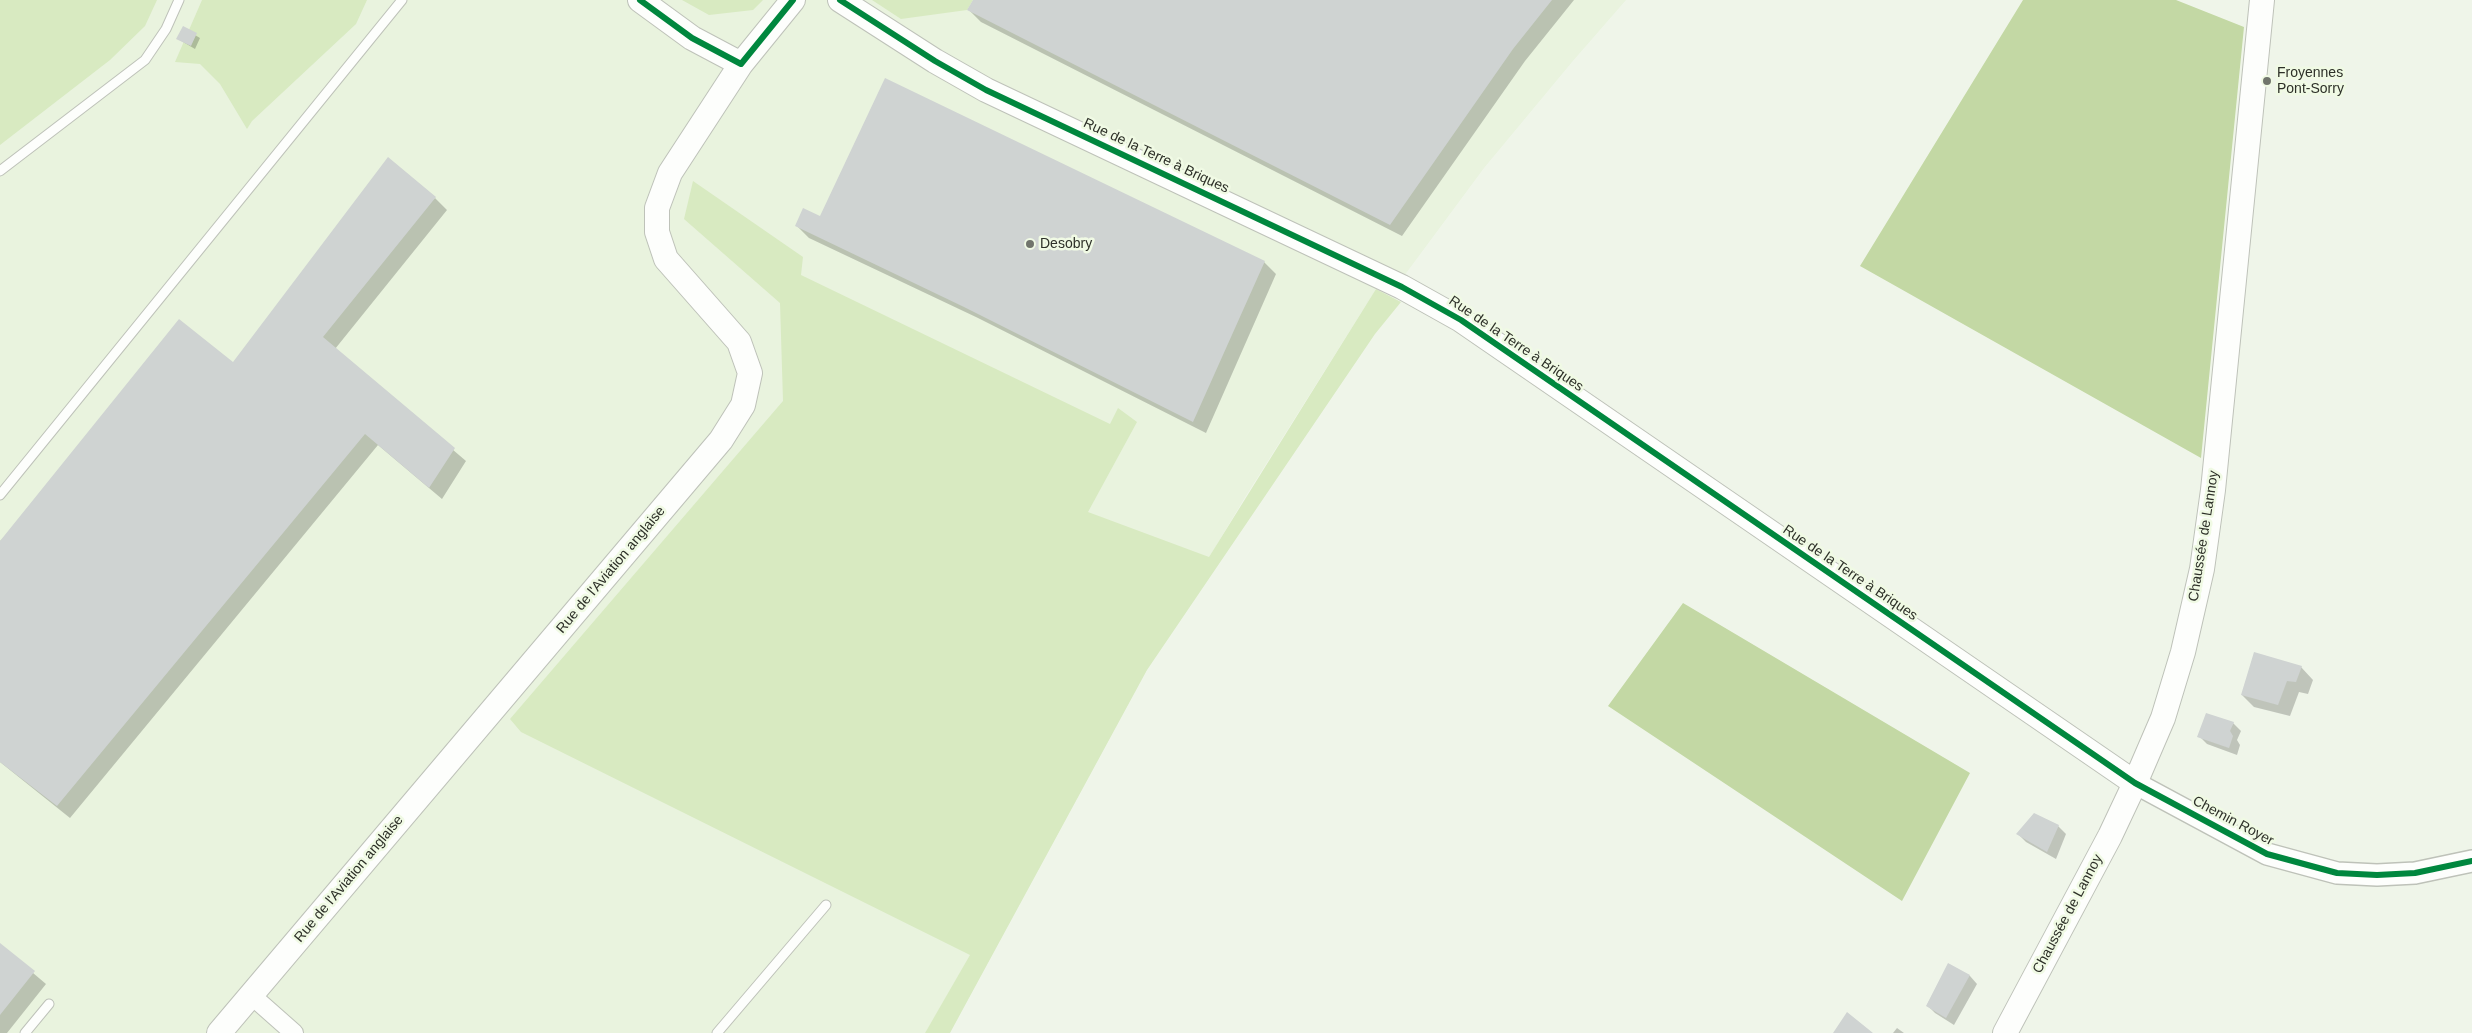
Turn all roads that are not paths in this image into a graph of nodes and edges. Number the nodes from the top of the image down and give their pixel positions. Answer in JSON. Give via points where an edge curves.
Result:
{"nodes":[{"id":1,"x":179,"y":0,"type":"edge"},
{"id":2,"x":402,"y":0,"type":"edge"},
{"id":3,"x":640,"y":0,"type":"edge"},
{"id":4,"x":793,"y":0,"type":"edge"},
{"id":5,"x":840,"y":0,"type":"edge"},
{"id":6,"x":2262,"y":0,"type":"edge"},
{"id":7,"x":741,"y":64,"type":"junction"},
{"id":8,"x":0,"y":171,"type":"edge"},
{"id":9,"x":0,"y":495,"type":"edge"},
{"id":10,"x":2135,"y":784,"type":"junction"},
{"id":11,"x":2472,"y":861,"type":"edge"},
{"id":12,"x":826,"y":906,"type":"dead end"},
{"id":13,"x":250,"y":995,"type":"junction"},
{"id":14,"x":49,"y":1004,"type":"dead end"},
{"id":15,"x":26,"y":1033,"type":"edge"},
{"id":16,"x":219,"y":1033,"type":"edge"},
{"id":17,"x":294,"y":1033,"type":"edge"},
{"id":18,"x":717,"y":1033,"type":"edge"},
{"id":19,"x":2006,"y":1033,"type":"edge"}],
"edges":[{"from":1,"to":8,"type":"lane","via":[[166,29],[145,60]]},
{"from":2,"to":9,"type":"lane"},
{"from":3,"to":7,"type":"main road","via":[[692,38]]},
{"from":4,"to":7,"type":"main road"},
{"from":5,"to":10,"type":"main road","name":"Rue de la Terre à Briques","via":[[986,90],[1402,286],[1460,320]]},
{"from":6,"to":10,"type":"main road","name":"Chaussée de Lannoy","via":[[2213,490],[2202,569],[2183,652],[2163,718]]},
{"from":7,"to":13,"type":"main road","name":"Rue de l'Aviation anglaise","via":[[670,172],[657,208],[657,232],[666,258],[739,342],[750,372],[743,405],[721,440]]},
{"from":10,"to":11,"type":"street","name":"Chemin Royer","via":[[2267,854],[2318,869],[2376,876],[2415,873]]},
{"from":10,"to":19,"type":"main road","name":"Chaussée de Lannoy"},
{"from":12,"to":18,"type":"lane"},
{"from":13,"to":16,"type":"main road","name":"Rue de l'Aviation anglaise"},
{"from":13,"to":17,"type":"street"},
{"from":14,"to":15,"type":"lane"}]}
